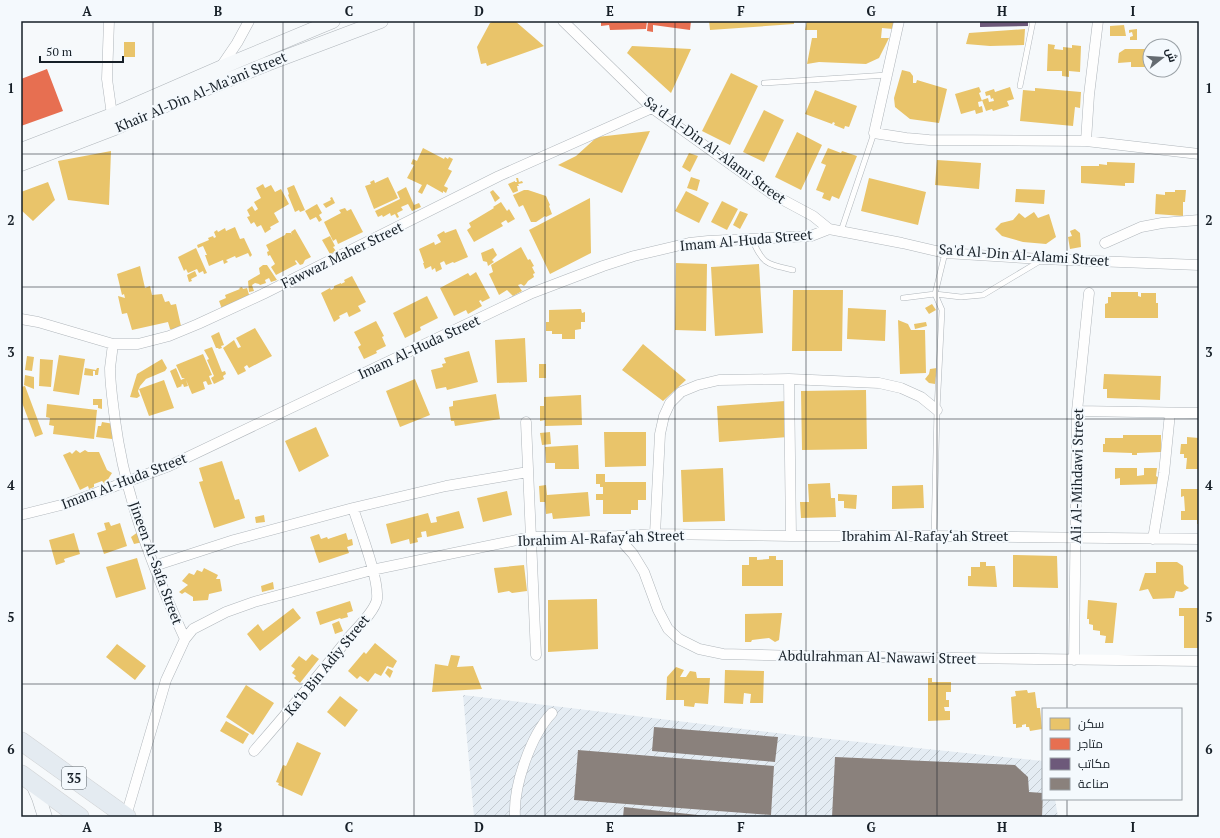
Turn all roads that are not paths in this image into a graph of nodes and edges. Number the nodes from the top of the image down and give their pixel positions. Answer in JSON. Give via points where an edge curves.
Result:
{"nodes":[{"id":1,"x":109,"y":21,"type":"edge"},
{"id":2,"x":249,"y":21,"type":"edge"},
{"id":3,"x":381,"y":21,"type":"edge"},
{"id":4,"x":563,"y":21,"type":"edge"},
{"id":5,"x":570,"y":21,"type":"edge"},
{"id":6,"x":899,"y":21,"type":"edge"},
{"id":7,"x":1033,"y":21,"type":"edge"},
{"id":8,"x":1098,"y":21,"type":"edge"},
{"id":9,"x":329,"y":22,"type":"edge"},
{"id":10,"x":581,"y":38,"type":"junction"},
{"id":11,"x":220,"y":68,"type":"junction"},
{"id":12,"x":887,"y":75,"type":"junction"},
{"id":13,"x":764,"y":83,"type":"dead end"},
{"id":14,"x":1020,"y":86,"type":"dead end"},
{"id":15,"x":652,"y":108,"type":"junction"},
{"id":16,"x":112,"y":115,"type":"junction"},
{"id":17,"x":874,"y":133,"type":"junction"},
{"id":18,"x":1086,"y":141,"type":"junction"},
{"id":19,"x":21,"y":150,"type":"edge"},
{"id":20,"x":1199,"y":154,"type":"edge"},
{"id":21,"x":21,"y":164,"type":"edge"},
{"id":22,"x":1199,"y":220,"type":"edge"},
{"id":23,"x":829,"y":229,"type":"junction"},
{"id":24,"x":842,"y":231,"type":"junction"},
{"id":25,"x":752,"y":240,"type":"junction"},
{"id":26,"x":1105,"y":243,"type":"dead end"},
{"id":27,"x":944,"y":252,"type":"junction"},
{"id":28,"x":1042,"y":259,"type":"junction"},
{"id":29,"x":1199,"y":265,"type":"edge"},
{"id":30,"x":793,"y":270,"type":"dead end"},
{"id":31,"x":1089,"y":293,"type":"dead end"},
{"id":32,"x":935,"y":294,"type":"junction"},
{"id":33,"x":903,"y":298,"type":"dead end"},
{"id":34,"x":21,"y":319,"type":"edge"},
{"id":35,"x":113,"y":344,"type":"junction"},
{"id":36,"x":789,"y":380,"type":"junction"},
{"id":37,"x":937,"y":410,"type":"junction"},
{"id":38,"x":1077,"y":411,"type":"junction"},
{"id":39,"x":1170,"y":413,"type":"junction"},
{"id":40,"x":1199,"y":413,"type":"edge"},
{"id":41,"x":526,"y":422,"type":"dead end"},
{"id":42,"x":528,"y":472,"type":"junction"},
{"id":43,"x":127,"y":482,"type":"junction"},
{"id":44,"x":354,"y":508,"type":"junction"},
{"id":45,"x":21,"y":515,"type":"edge"},
{"id":46,"x":655,"y":534,"type":"junction"},
{"id":47,"x":617,"y":536,"type":"junction"},
{"id":48,"x":791,"y":536,"type":"junction"},
{"id":49,"x":934,"y":536,"type":"junction"},
{"id":50,"x":531,"y":537,"type":"junction"},
{"id":51,"x":1075,"y":538,"type":"junction"},
{"id":52,"x":1199,"y":539,"type":"edge"},
{"id":53,"x":1153,"y":540,"type":"junction"},
{"id":54,"x":154,"y":566,"type":"junction"},
{"id":55,"x":372,"y":570,"type":"junction"},
{"id":56,"x":185,"y":639,"type":"junction"},
{"id":57,"x":536,"y":655,"type":"dead end"},
{"id":58,"x":1074,"y":660,"type":"junction"},
{"id":59,"x":1199,"y":661,"type":"edge"},
{"id":60,"x":552,"y":712,"type":"dead end"},
{"id":61,"x":21,"y":740,"type":"edge"},
{"id":62,"x":254,"y":751,"type":"dead end"},
{"id":63,"x":26,"y":778,"type":"edge"},
{"id":64,"x":126,"y":816,"type":"edge"},
{"id":65,"x":45,"y":817,"type":"edge"},
{"id":66,"x":80,"y":817,"type":"edge"},
{"id":67,"x":515,"y":817,"type":"edge"}],
"edges":[{"from":1,"to":16,"type":"street","via":[[107,79]]},
{"from":2,"to":11,"type":"street"},
{"from":3,"to":21,"type":"street","name":"Khair Al-Din Al-Ma'ani Street","via":[[267,64],[115,128]]},
{"from":4,"to":10,"type":"street"},
{"from":5,"to":10,"type":"street"},
{"from":6,"to":12,"type":"street"},
{"from":7,"to":14,"type":"lane"},
{"from":8,"to":18,"type":"street"},
{"from":9,"to":11,"type":"street","name":"Khair Al-Din Al-Ma'ani Street"},
{"from":10,"to":15,"type":"street","name":"Sa'd Al-Din Al-Alami Street"},
{"from":11,"to":16,"type":"street","name":"Khair Al-Din Al-Ma'ani Street"},
{"from":12,"to":13,"type":"lane"},
{"from":12,"to":17,"type":"street"},
{"from":15,"to":23,"type":"street","name":"Sa'd Al-Din Al-Alami Street","via":[[772,194],[812,216]]},
{"from":15,"to":35,"type":"street","name":"Fawwaz Maher Street","via":[[499,176],[198,324],[169,336],[138,344]]},
{"from":16,"to":19,"type":"street","name":"Khair Al-Din Al-Ma'ani Street"},
{"from":17,"to":18,"type":"street","via":[[928,140]]},
{"from":17,"to":24,"type":"lane"},
{"from":18,"to":20,"type":"street"},
{"from":22,"to":26,"type":"street","name":"Sa'd Al-Din Al-Alami Street","via":[[1141,227]]},
{"from":23,"to":24,"type":"street","name":"Sa'd Al-Din Al-Alami Street"},
{"from":23,"to":25,"type":"street","name":"Imam Al-Huda Street","via":[[811,236]]},
{"from":24,"to":27,"type":"street","name":"Sa'd Al-Din Al-Alami Street"},
{"from":25,"to":30,"type":"lane","via":[[762,259],[770,265]]},
{"from":25,"to":43,"type":"street","name":"Imam Al-Huda Street","via":[[689,243],[602,266],[539,290],[169,466]]},
{"from":27,"to":28,"type":"street","name":"Sa'd Al-Din Al-Alami Street"},
{"from":27,"to":32,"type":"lane"},
{"from":28,"to":29,"type":"street","name":"Sa'd Al-Din Al-Alami Street"},
{"from":28,"to":32,"type":"lane","via":[[983,295],[961,297]]},
{"from":31,"to":38,"type":"street","name":"Ali Al-Mihdawi Street"},
{"from":32,"to":33,"type":"lane"},
{"from":32,"to":37,"type":"lane","via":[[942,310]]},
{"from":34,"to":35,"type":"street","name":"Fawwaz Maher Street"},
{"from":35,"to":43,"type":"street","name":"Jineen Al-Safa Street","via":[[111,386],[117,436]]},
{"from":36,"to":37,"type":"street","via":[[879,383],[901,388],[921,397]]},
{"from":36,"to":46,"type":"street","via":[[719,380],[681,392],[670,403],[660,434]]},
{"from":36,"to":48,"type":"street"},
{"from":37,"to":49,"type":"lane"},
{"from":38,"to":39,"type":"street"},
{"from":38,"to":51,"type":"street","name":"Ali Al-Mihdawi Street"},
{"from":39,"to":40,"type":"street"},
{"from":39,"to":53,"type":"street","via":[[1164,473]]},
{"from":41,"to":42,"type":"street"},
{"from":42,"to":44,"type":"street","via":[[446,486]]},
{"from":42,"to":50,"type":"street"},
{"from":43,"to":45,"type":"street","name":"Imam Al-Huda Street","via":[[69,503]]},
{"from":43,"to":54,"type":"street","name":"Jineen Al-Safa Street"},
{"from":44,"to":54,"type":"street","via":[[234,540]]},
{"from":44,"to":55,"type":"street","name":"Ka‘b Bin Adiy Street"},
{"from":46,"to":47,"type":"street","name":"Ibrahim Al-Rafay‘ah Street"},
{"from":46,"to":48,"type":"street","name":"Ibrahim Al-Rafay‘ah Street"},
{"from":47,"to":50,"type":"street","name":"Ibrahim Al-Rafay‘ah Street"},
{"from":47,"to":58,"type":"street","name":"Abdulrahman Al-Nawawi Street","via":[[644,572],[668,629],[679,639],[699,649],[723,654]]},
{"from":48,"to":49,"type":"street","name":"Ibrahim Al-Rafay‘ah Street"},
{"from":49,"to":51,"type":"street","name":"Ibrahim Al-Rafay‘ah Street"},
{"from":50,"to":55,"type":"street","name":"Ibrahim Al-Rafay‘ah Street"},
{"from":50,"to":57,"type":"street"},
{"from":51,"to":53,"type":"street","name":"Ibrahim Al-Rafay‘ah Street"},
{"from":51,"to":58,"type":"street","name":"Ali Al-Mihdawi Street"},
{"from":52,"to":53,"type":"street","name":"Ibrahim Al-Rafay‘ah Street"},
{"from":54,"to":56,"type":"street","name":"Jineen Al-Safa Street"},
{"from":55,"to":56,"type":"street","name":"Ibrahim Al-Rafay‘ah Street","via":[[226,612],[193,629]]},
{"from":55,"to":62,"type":"street","name":"Ka‘b Bin Adiy Street","via":[[377,594],[373,607],[304,694]]},
{"from":56,"to":64,"type":"street","name":"Ibrahim Al-Rafay‘ah Street","via":[[166,680]]},
{"from":58,"to":59,"type":"street","name":"Abdulrahman Al-Nawawi Street"},
{"from":60,"to":67,"type":"street","via":[[536,734],[527,757],[514,806]]},
{"from":61,"to":64,"type":"highway","number":"35"},
{"from":63,"to":65,"type":"street","via":[[40,798]]},
{"from":63,"to":66,"type":"highway","number":"35"}]}
